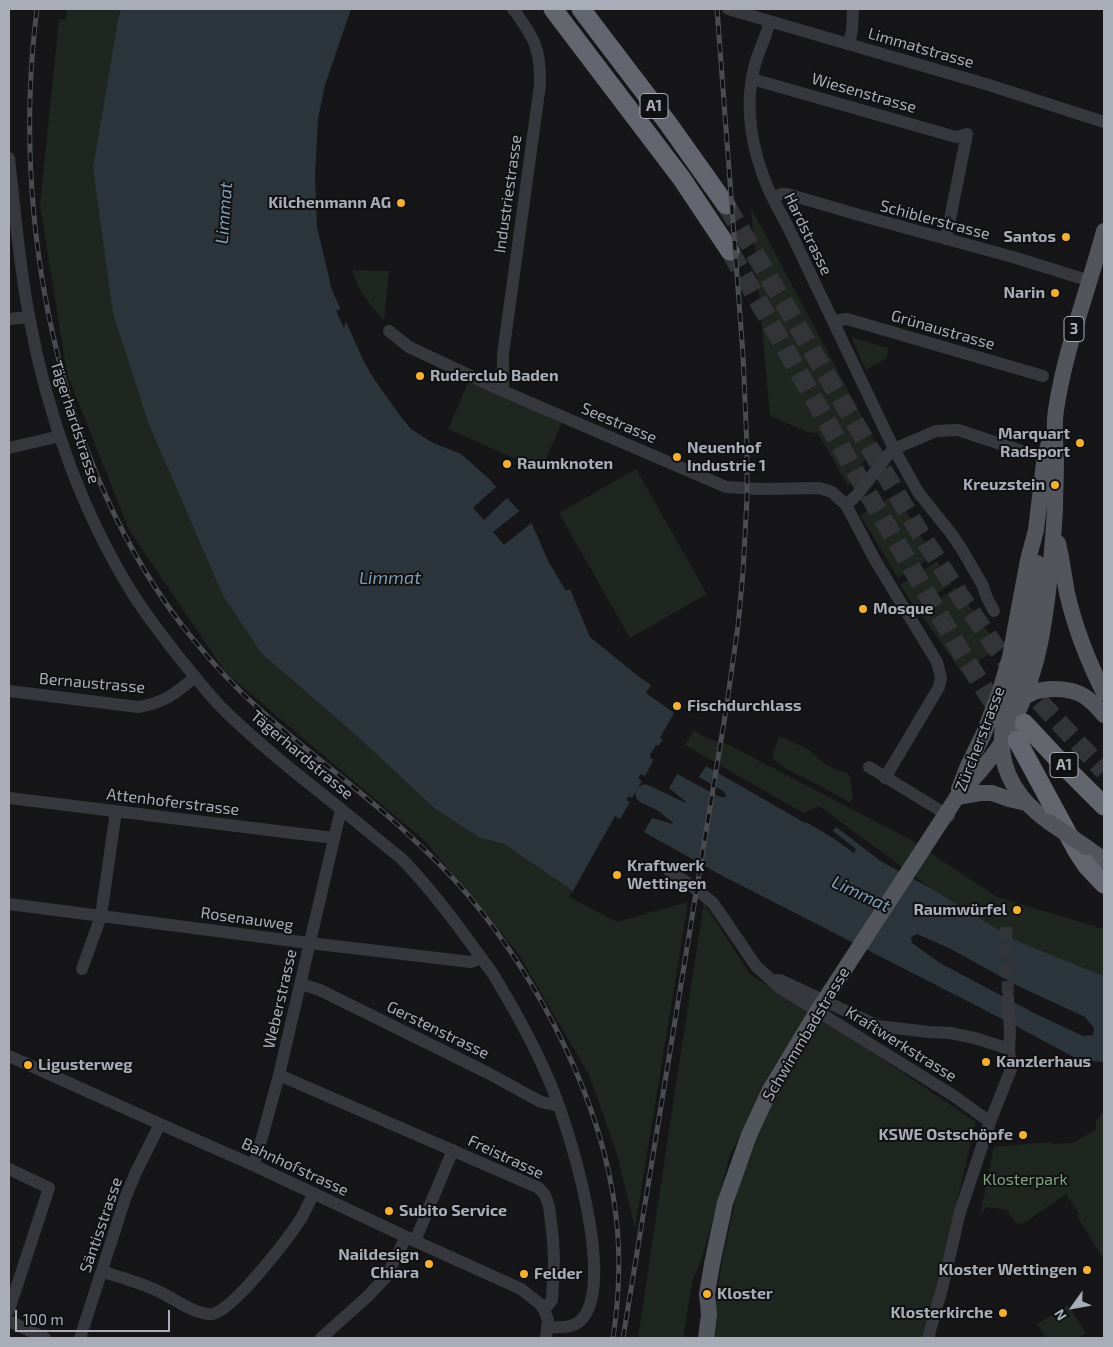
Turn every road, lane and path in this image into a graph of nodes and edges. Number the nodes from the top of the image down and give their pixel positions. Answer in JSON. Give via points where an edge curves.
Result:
{"nodes":[{"id":1,"x":513,"y":9,"type":"edge"},
{"id":2,"x":553,"y":9,"type":"edge"},
{"id":3,"x":581,"y":9,"type":"edge"},
{"id":4,"x":728,"y":9,"type":"edge"},
{"id":5,"x":853,"y":9,"type":"edge"},
{"id":6,"x":770,"y":21,"type":"junction"},
{"id":7,"x":849,"y":44,"type":"junction"},
{"id":8,"x":752,"y":78,"type":"junction"},
{"id":9,"x":1104,"y":122,"type":"edge"},
{"id":10,"x":9,"y":158,"type":"edge"},
{"id":11,"x":772,"y":198,"type":"junction"},
{"id":12,"x":726,"y":205,"type":"tunnel mouth"},
{"id":13,"x":1104,"y":231,"type":"edge"},
{"id":14,"x":946,"y":240,"type":"junction"},
{"id":15,"x":730,"y":251,"type":"tunnel mouth"},
{"id":16,"x":1100,"y":262,"type":"edge"},
{"id":17,"x":1090,"y":281,"type":"junction"},
{"id":18,"x":29,"y":317,"type":"junction"},
{"id":19,"x":9,"y":319,"type":"edge"},
{"id":20,"x":833,"y":321,"type":"junction"},
{"id":21,"x":389,"y":331,"type":"dead end"},
{"id":22,"x":1043,"y":376,"type":"dead end"},
{"id":23,"x":503,"y":390,"type":"junction"},
{"id":24,"x":1054,"y":428,"type":"junction"},
{"id":25,"x":60,"y":436,"type":"junction"},
{"id":26,"x":9,"y":448,"type":"edge"},
{"id":27,"x":894,"y":449,"type":"junction"},
{"id":28,"x":1019,"y":450,"type":"dead end"},
{"id":29,"x":846,"y":505,"type":"junction"},
{"id":30,"x":1054,"y":524,"type":"junction"},
{"id":31,"x":1036,"y":530,"type":"junction"},
{"id":32,"x":994,"y":612,"type":"dead end"},
{"id":33,"x":195,"y":677,"type":"junction"},
{"id":34,"x":9,"y":691,"type":"edge"},
{"id":35,"x":1104,"y":693,"type":"edge"},
{"id":36,"x":1025,"y":696,"type":"junction"},
{"id":37,"x":1008,"y":707,"type":"junction"},
{"id":38,"x":1104,"y":715,"type":"edge"},
{"id":39,"x":984,"y":733,"type":"junction"},
{"id":40,"x":1015,"y":735,"type":"junction"},
{"id":41,"x":869,"y":766,"type":"dead end"},
{"id":42,"x":885,"y":778,"type":"junction"},
{"id":43,"x":9,"y":798,"type":"edge"},
{"id":44,"x":957,"y":798,"type":"junction"},
{"id":45,"x":1026,"y":803,"type":"junction"},
{"id":46,"x":1104,"y":806,"type":"edge"},
{"id":47,"x":341,"y":809,"type":"junction"},
{"id":48,"x":116,"y":811,"type":"junction"},
{"id":49,"x":949,"y":816,"type":"dead end"},
{"id":50,"x":334,"y":838,"type":"junction"},
{"id":51,"x":1104,"y":860,"type":"edge"},
{"id":52,"x":669,"y":871,"type":"dead end"},
{"id":53,"x":1104,"y":884,"type":"edge"},
{"id":54,"x":9,"y":904,"type":"edge"},
{"id":55,"x":101,"y":916,"type":"junction"},
{"id":56,"x":310,"y":944,"type":"junction"},
{"id":57,"x":481,"y":958,"type":"junction"},
{"id":58,"x":82,"y":969,"type":"dead end"},
{"id":59,"x":770,"y":980,"type":"junction"},
{"id":60,"x":301,"y":984,"type":"junction"},
{"id":61,"x":1008,"y":997,"type":"tunnel mouth"},
{"id":62,"x":1009,"y":1049,"type":"junction"},
{"id":63,"x":9,"y":1056,"type":"edge"},
{"id":64,"x":279,"y":1075,"type":"junction"},
{"id":65,"x":559,"y":1106,"type":"junction"},
{"id":66,"x":990,"y":1122,"type":"junction"},
{"id":67,"x":160,"y":1124,"type":"junction"},
{"id":68,"x":453,"y":1150,"type":"junction"},
{"id":69,"x":253,"y":1165,"type":"junction"},
{"id":70,"x":9,"y":1169,"type":"edge"},
{"id":71,"x":314,"y":1193,"type":"junction"},
{"id":72,"x":411,"y":1239,"type":"junction"},
{"id":73,"x":102,"y":1271,"type":"junction"},
{"id":74,"x":707,"y":1294,"type":"junction"},
{"id":75,"x":9,"y":1310,"type":"edge"},
{"id":76,"x":544,"y":1310,"type":"junction"},
{"id":77,"x":9,"y":1321,"type":"edge"},
{"id":78,"x":546,"y":1333,"type":"edge"},
{"id":79,"x":45,"y":1338,"type":"edge"},
{"id":80,"x":80,"y":1338,"type":"edge"},
{"id":81,"x":321,"y":1338,"type":"edge"},
{"id":82,"x":694,"y":1338,"type":"edge"},
{"id":83,"x":706,"y":1338,"type":"edge"},
{"id":84,"x":928,"y":1338,"type":"edge"}],
"edges":[{"from":1,"to":23,"type":"street","name":"Industriestrasse","via":[[534,39],[540,85],[503,354]]},
{"from":2,"to":15,"type":"highway","number":"A1","via":[[682,179]]},
{"from":3,"to":12,"type":"highway","number":"A1"},
{"from":4,"to":6,"type":"street","name":"Limmatstrasse"},
{"from":5,"to":7,"type":"street"},
{"from":6,"to":7,"type":"street","name":"Limmatstrasse"},
{"from":6,"to":8,"type":"street","name":"Hardstrasse"},
{"from":7,"to":9,"type":"street","name":"Limmatstrasse"},
{"from":8,"to":11,"type":"street","name":"Hardstrasse","via":[[749,110],[753,140]]},
{"from":8,"to":14,"type":"street","name":"Wiesenstrasse","via":[[956,137],[967,134]]},
{"from":10,"to":18,"type":"street","name":"Tägerhardstrasse"},
{"from":11,"to":14,"type":"street","name":"Schiblerstrasse","via":[[787,194]]},
{"from":11,"to":20,"type":"street","name":"Hardstrasse"},
{"from":13,"to":16,"type":"main road","name":"Zürcherstrasse","number":"3"},
{"from":14,"to":17,"type":"street","name":"Schiblerstrasse"},
{"from":16,"to":17,"type":"main road","name":"Zürcherstrasse","number":"3"},
{"from":17,"to":24,"type":"main road","name":"Zürcherstrasse","number":"3","via":[[1060,382]]},
{"from":18,"to":19,"type":"street"},
{"from":18,"to":25,"type":"street","name":"Tägerhardstrasse"},
{"from":20,"to":22,"type":"street","name":"Grünaustrasse","via":[[847,319]]},
{"from":20,"to":27,"type":"street","name":"Hardstrasse"},
{"from":21,"to":23,"type":"street","name":"Seestrasse","via":[[409,347]]},
{"from":23,"to":29,"type":"street","name":"Seestrasse","via":[[726,487],[819,488],[832,492]]},
{"from":24,"to":30,"type":"main road","name":"Zürcherstrasse","number":"3"},
{"from":24,"to":31,"type":"main road","name":"Zürcherstrasse","number":"3","via":[[1045,455]]},
{"from":25,"to":26,"type":"street"},
{"from":25,"to":33,"type":"street","name":"Tägerhardstrasse","via":[[76,481],[113,560],[151,621]]},
{"from":27,"to":28,"type":"street","via":[[936,431],[958,430]]},
{"from":27,"to":29,"type":"street"},
{"from":27,"to":32,"type":"street","name":"Hardstrasse","via":[[918,492],[961,548]]},
{"from":29,"to":42,"type":"street","via":[[937,662],[941,678],[939,687]]},
{"from":30,"to":35,"type":"main road","number":"3","via":[[1080,637]]},
{"from":30,"to":36,"type":"main road","name":"Zürcherstrasse","via":[[1043,630]]},
{"from":31,"to":37,"type":"main road","name":"Zürcherstrasse","number":"3","via":[[1034,606]]},
{"from":31,"to":39,"type":"main road","name":"Zürcherstrasse","number":"3","via":[[1010,657]]},
{"from":33,"to":34,"type":"street","name":"Bernaustrasse","via":[[168,698],[138,707]]},
{"from":33,"to":47,"type":"street","name":"Tägerhardstrasse","via":[[254,738]]},
{"from":36,"to":37,"type":"main road","number":"3"},
{"from":36,"to":38,"type":"main road","number":"3","via":[[1046,689],[1079,693]]},
{"from":36,"to":40,"type":"main road","name":"Zürcherstrasse","via":[[1013,723]]},
{"from":37,"to":39,"type":"main road","number":"3"},
{"from":37,"to":40,"type":"main road","number":"3","via":[[1004,726]]},
{"from":39,"to":44,"type":"main road","name":"Zürcherstrasse","number":"3"},
{"from":40,"to":44,"type":"main road","name":"Zürcherstrasse"},
{"from":40,"to":45,"type":"main road","number":"3","via":[[1003,754],[1007,772]]},
{"from":40,"to":46,"type":"highway","number":"A1","via":[[1067,769]]},
{"from":40,"to":53,"type":"highway","via":[[1077,851]]},
{"from":41,"to":42,"type":"street"},
{"from":42,"to":49,"type":"street"},
{"from":43,"to":48,"type":"street","name":"Attenhoferstrasse"},
{"from":44,"to":45,"type":"main road","via":[[992,793]]},
{"from":44,"to":74,"type":"main road","name":"Schwimmbadstrasse","bridge":true,"via":[[820,1007],[770,1090],[749,1135],[725,1204]]},
{"from":45,"to":51,"type":"main road","number":"3","bridge":true},
{"from":47,"to":50,"type":"street","name":"Weberstrasse"},
{"from":47,"to":57,"type":"street","name":"Tägerhardstrasse","via":[[402,858]]},
{"from":48,"to":50,"type":"street","name":"Attenhoferstrasse"},
{"from":48,"to":55,"type":"street"},
{"from":50,"to":56,"type":"street","name":"Weberstrasse"},
{"from":52,"to":59,"type":"street","name":"Kraftwerkstrasse","via":[[713,903],[756,966]]},
{"from":54,"to":55,"type":"street","name":"Rosenauweg"},
{"from":55,"to":56,"type":"street","name":"Rosenauweg"},
{"from":55,"to":58,"type":"street"},
{"from":56,"to":57,"type":"street","name":"Rosenauweg","via":[[471,962]]},
{"from":56,"to":60,"type":"street","name":"Weberstrasse"},
{"from":57,"to":65,"type":"street","name":"Tägerhardstrasse","via":[[537,1054]]},
{"from":59,"to":62,"type":"street","via":[[780,980],[878,1026],[950,1033]]},
{"from":59,"to":66,"type":"street","name":"Kraftwerkstrasse"},
{"from":60,"to":64,"type":"street","name":"Weberstrasse"},
{"from":60,"to":65,"type":"street","name":"Gerstenstrasse","via":[[320,990],[541,1102]]},
{"from":61,"to":62,"type":"street"},
{"from":62,"to":66,"type":"street","via":[[1011,1068]]},
{"from":63,"to":67,"type":"street","name":"Bahnhofstrasse"},
{"from":64,"to":68,"type":"street","name":"Freistrasse"},
{"from":64,"to":69,"type":"street","name":"Weberstrasse"},
{"from":65,"to":78,"type":"street","name":"Tägerhardstrasse","via":[[574,1150],[587,1210],[594,1262],[593,1291],[591,1304],[580,1322]]},
{"from":66,"to":84,"type":"street","via":[[960,1212]]},
{"from":67,"to":69,"type":"street","name":"Bahnhofstrasse"},
{"from":67,"to":73,"type":"street","name":"Säntisstrasse","via":[[129,1188]]},
{"from":68,"to":72,"type":"street","name":"Freistrasse"},
{"from":68,"to":76,"type":"street","name":"Freistrasse","via":[[539,1188],[545,1195],[549,1206],[554,1270],[552,1300]]},
{"from":69,"to":71,"type":"street","name":"Bahnhofstrasse"},
{"from":70,"to":75,"type":"street","via":[[49,1188]]},
{"from":71,"to":72,"type":"street","name":"Bahnhofstrasse"},
{"from":71,"to":73,"type":"street","via":[[301,1218],[259,1273],[221,1311],[211,1314],[195,1310],[159,1291]]},
{"from":72,"to":76,"type":"street","name":"Bahnhofstrasse","via":[[521,1288]]},
{"from":72,"to":81,"type":"street","name":"Freistrasse","via":[[386,1277]]},
{"from":73,"to":80,"type":"street","name":"Säntisstrasse"},
{"from":74,"to":82,"type":"main road","name":"Schwimmbadstrasse","via":[[699,1310]]},
{"from":74,"to":83,"type":"main road","name":"Schwimmbadstrasse"},
{"from":76,"to":78,"type":"street","via":[[548,1320]]},
{"from":77,"to":79,"type":"street"}]}
